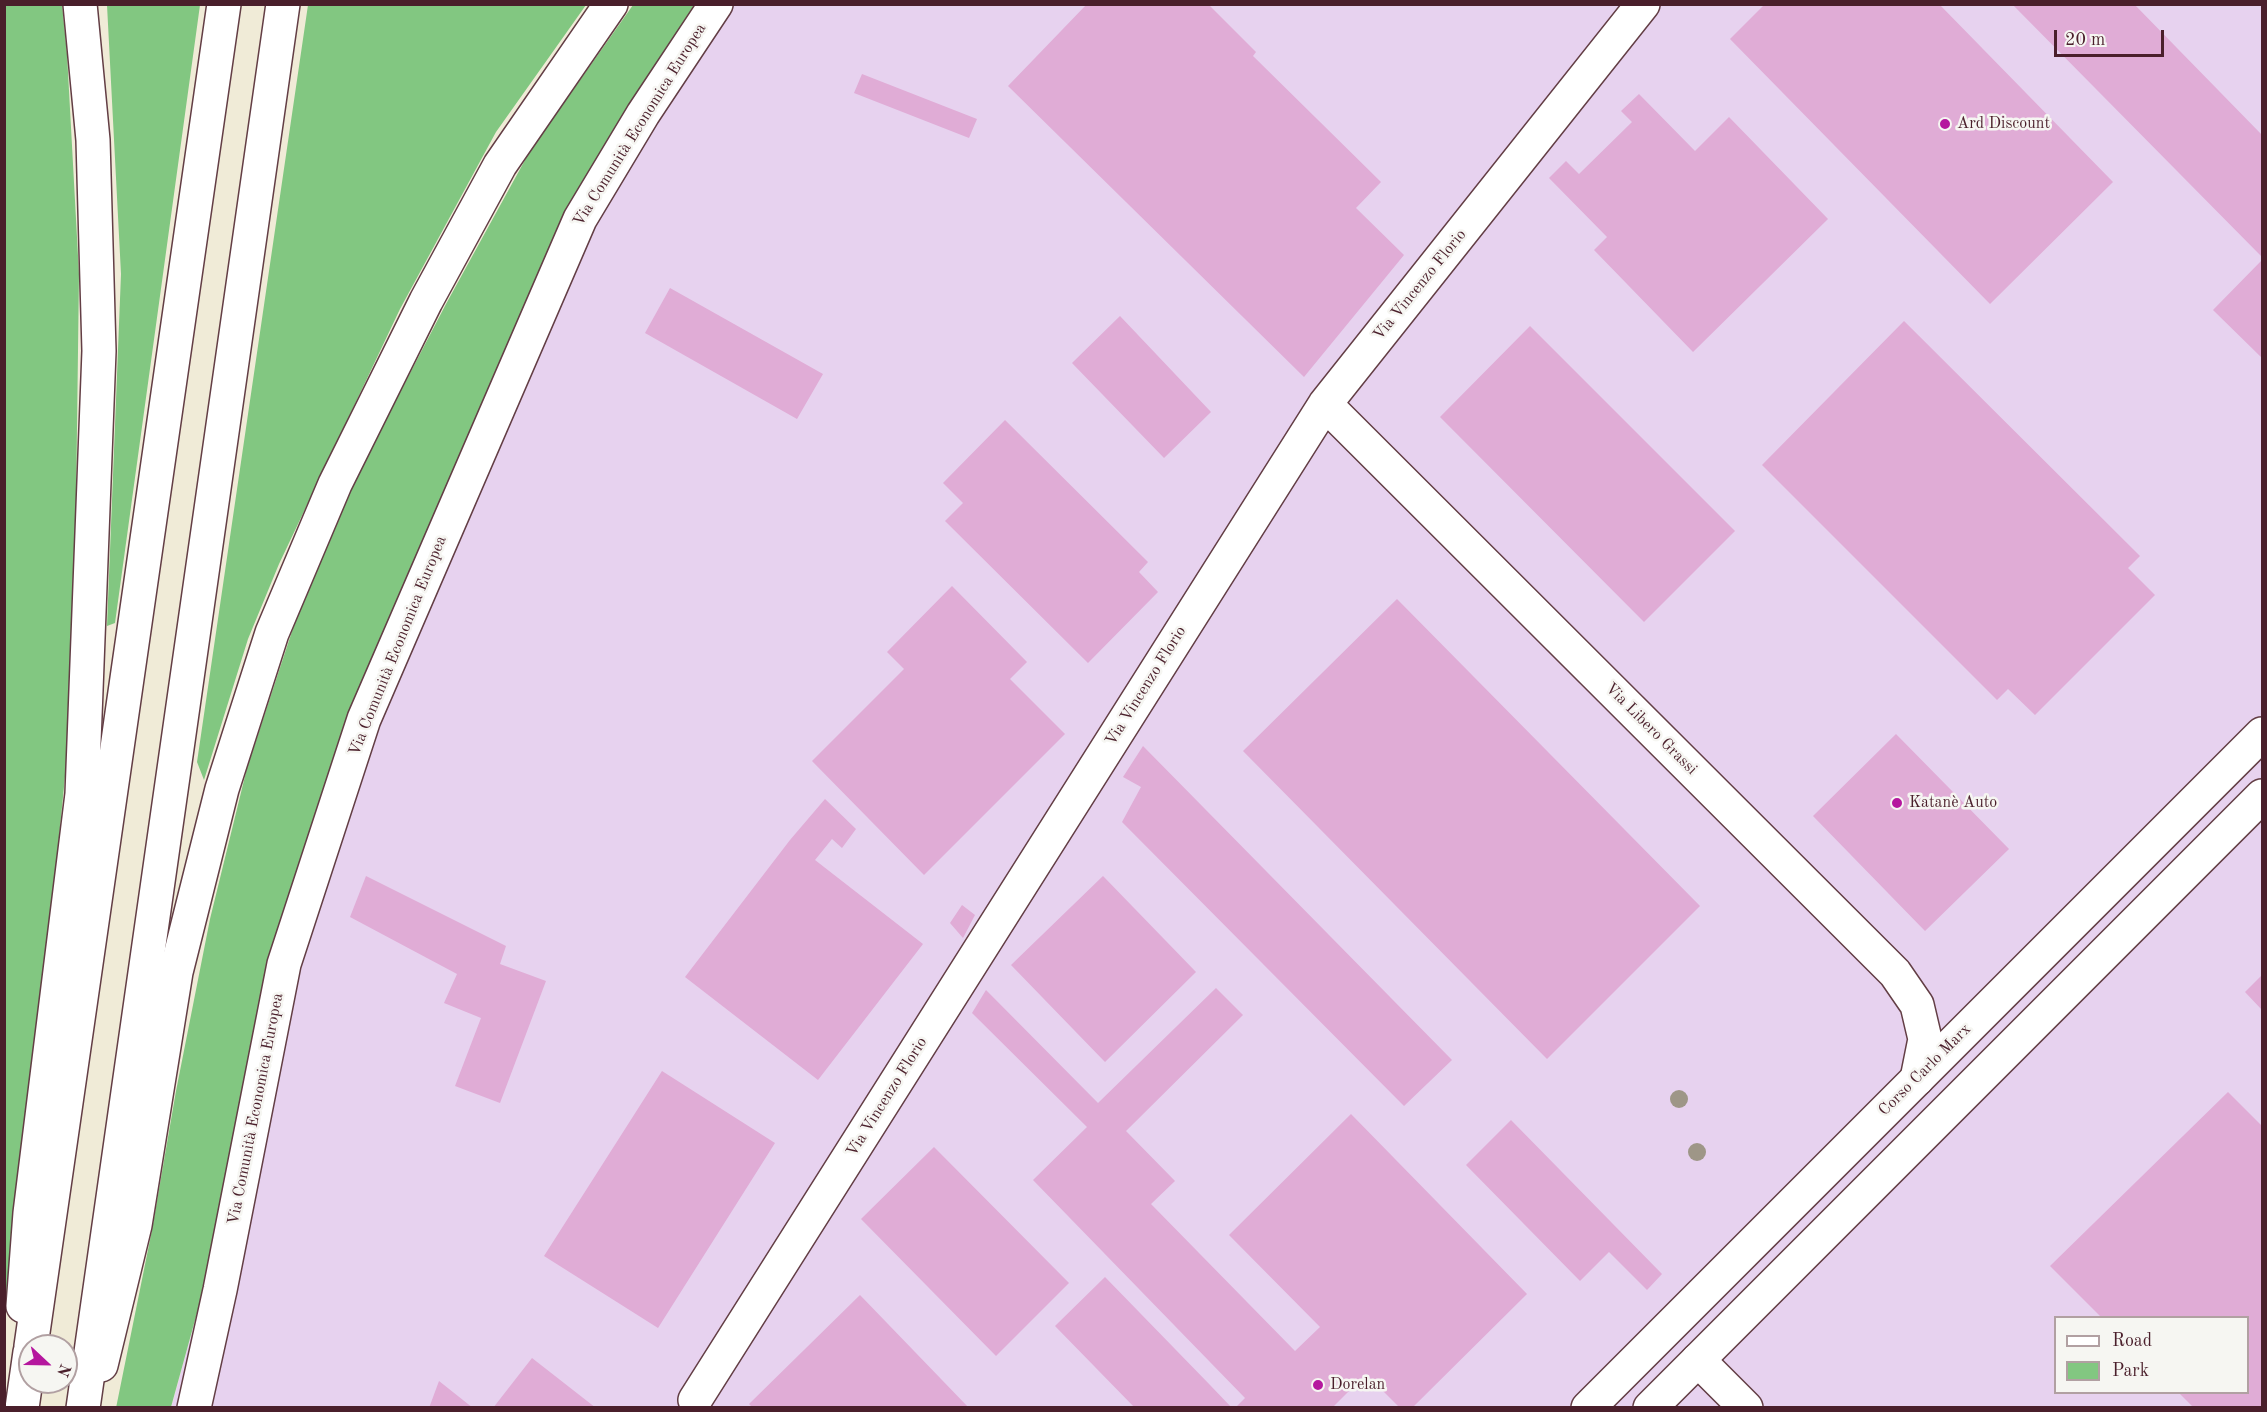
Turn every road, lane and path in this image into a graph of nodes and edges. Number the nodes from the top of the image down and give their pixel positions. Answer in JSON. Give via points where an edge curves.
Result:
{"nodes":[{"id":1,"x":80,"y":4,"type":"edge"},
{"id":2,"x":224,"y":4,"type":"edge"},
{"id":3,"x":283,"y":4,"type":"edge"},
{"id":4,"x":611,"y":4,"type":"edge"},
{"id":5,"x":716,"y":4,"type":"edge"},
{"id":6,"x":1643,"y":4,"type":"edge"},
{"id":7,"x":1325,"y":404,"type":"junction"},
{"id":8,"x":2262,"y":734,"type":"edge"},
{"id":9,"x":2262,"y":796,"type":"edge"},
{"id":10,"x":1917,"y":1079,"type":"junction"},
{"id":11,"x":33,"y":1334,"type":"edge"},
{"id":12,"x":1698,"y":1360,"type":"junction"},
{"id":13,"x":695,"y":1401,"type":"dead end"},
{"id":14,"x":17,"y":1407,"type":"edge"},
{"id":15,"x":83,"y":1407,"type":"edge"},
{"id":16,"x":91,"y":1407,"type":"edge"},
{"id":17,"x":194,"y":1407,"type":"edge"},
{"id":18,"x":1588,"y":1407,"type":"edge"},
{"id":19,"x":1650,"y":1407,"type":"edge"},
{"id":20,"x":1746,"y":1407,"type":"edge"}],
"edges":[{"from":1,"to":14,"type":"main road","via":[[93,140],[99,351],[82,794],[30,1213]]},
{"from":2,"to":11,"type":"main road"},
{"from":3,"to":15,"type":"main road"},
{"from":4,"to":16,"type":"main road","via":[[500,165],[426,301],[335,484],[272,633],[222,789],[176,972],[135,1225]]},
{"from":5,"to":17,"type":"main road","name":"Via Comunità Economica Europea","via":[[580,219],[364,719],[284,964]]},
{"from":6,"to":7,"type":"main road","name":"Via Vincenzo Florio"},
{"from":7,"to":10,"type":"main road","name":"Via Libero Grassi","via":[[1896,973],[1917,1005],[1925,1039]]},
{"from":7,"to":13,"type":"main road","name":"Via Vincenzo Florio"},
{"from":8,"to":10,"type":"main road","name":"Corso Carlo Marx"},
{"from":9,"to":12,"type":"main road"},
{"from":10,"to":18,"type":"main road","name":"Corso Carlo Marx"},
{"from":12,"to":19,"type":"main road"},
{"from":12,"to":20,"type":"main road"}]}
